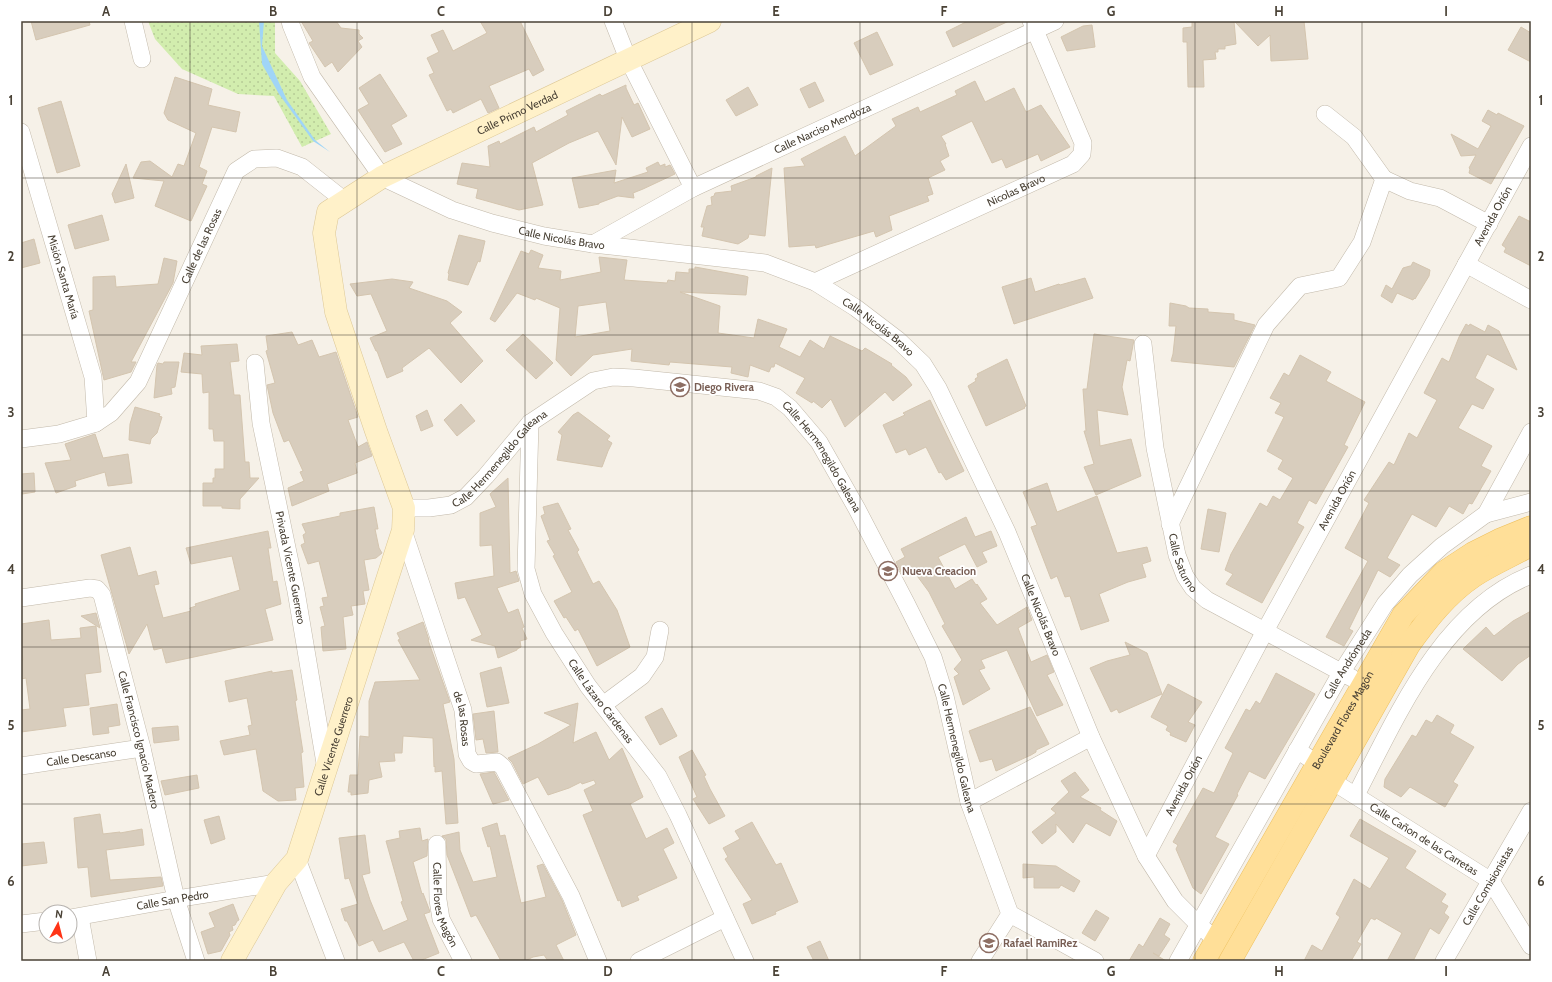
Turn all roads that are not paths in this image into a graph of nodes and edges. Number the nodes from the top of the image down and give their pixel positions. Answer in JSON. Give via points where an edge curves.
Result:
{"nodes":[{"id":1,"x":133,"y":21,"type":"edge"},
{"id":2,"x":290,"y":21,"type":"edge"},
{"id":3,"x":613,"y":21,"type":"edge"},
{"id":4,"x":710,"y":21,"type":"edge"},
{"id":5,"x":1055,"y":21,"type":"edge"},
{"id":6,"x":1033,"y":26,"type":"edge"},
{"id":7,"x":142,"y":59,"type":"dead end"},
{"id":8,"x":628,"y":59,"type":"junction"},
{"id":9,"x":1325,"y":114,"type":"dead end"},
{"id":10,"x":21,"y":132,"type":"edge"},
{"id":11,"x":1531,"y":146,"type":"edge"},
{"id":12,"x":382,"y":177,"type":"junction"},
{"id":13,"x":1384,"y":179,"type":"junction"},
{"id":14,"x":693,"y":188,"type":"junction"},
{"id":15,"x":336,"y":206,"type":"junction"},
{"id":16,"x":1488,"y":224,"type":"junction"},
{"id":17,"x":593,"y":244,"type":"junction"},
{"id":18,"x":1466,"y":264,"type":"junction"},
{"id":19,"x":815,"y":282,"type":"junction"},
{"id":20,"x":1531,"y":300,"type":"edge"},
{"id":21,"x":1143,"y":344,"type":"dead end"},
{"id":22,"x":255,"y":363,"type":"dead end"},
{"id":23,"x":96,"y":423,"type":"junction"},
{"id":24,"x":530,"y":423,"type":"junction"},
{"id":25,"x":1531,"y":432,"type":"edge"},
{"id":26,"x":21,"y":439,"type":"edge"},
{"id":27,"x":1531,"y":502,"type":"edge"},
{"id":28,"x":404,"y":508,"type":"junction"},
{"id":29,"x":1486,"y":514,"type":"junction"},
{"id":30,"x":1170,"y":524,"type":"junction"},
{"id":31,"x":1531,"y":527,"type":"edge"},
{"id":32,"x":403,"y":530,"type":"junction"},
{"id":33,"x":1531,"y":546,"type":"edge"},
{"id":34,"x":1531,"y":575,"type":"edge"},
{"id":35,"x":21,"y":598,"type":"edge"},
{"id":36,"x":1384,"y":604,"type":"junction"},
{"id":37,"x":1403,"y":615,"type":"junction"},
{"id":38,"x":660,"y":630,"type":"dead end"},
{"id":39,"x":1265,"y":631,"type":"junction"},
{"id":40,"x":1342,"y":673,"type":"junction"},
{"id":41,"x":1363,"y":684,"type":"junction"},
{"id":42,"x":603,"y":705,"type":"junction"},
{"id":43,"x":1091,"y":737,"type":"junction"},
{"id":44,"x":142,"y":748,"type":"junction"},
{"id":45,"x":1297,"y":750,"type":"junction"},
{"id":46,"x":1318,"y":764,"type":"junction"},
{"id":47,"x":21,"y":766,"type":"edge"},
{"id":48,"x":326,"y":771,"type":"junction"},
{"id":49,"x":1332,"y":781,"type":"junction"},
{"id":50,"x":1356,"y":795,"type":"junction"},
{"id":51,"x":969,"y":802,"type":"junction"},
{"id":52,"x":1531,"y":811,"type":"edge"},
{"id":53,"x":437,"y":844,"type":"dead end"},
{"id":54,"x":1146,"y":856,"type":"junction"},
{"id":55,"x":297,"y":859,"type":"junction"},
{"id":56,"x":1491,"y":881,"type":"junction"},
{"id":57,"x":276,"y":883,"type":"junction"},
{"id":58,"x":176,"y":899,"type":"junction"},
{"id":59,"x":1010,"y":914,"type":"junction"},
{"id":60,"x":78,"y":917,"type":"edge"},
{"id":61,"x":725,"y":918,"type":"junction"},
{"id":62,"x":38,"y":922,"type":"edge"},
{"id":63,"x":21,"y":924,"type":"edge"},
{"id":64,"x":1199,"y":926,"type":"junction"},
{"id":65,"x":78,"y":928,"type":"edge"},
{"id":66,"x":1216,"y":940,"type":"junction"},
{"id":67,"x":1531,"y":946,"type":"edge"},
{"id":68,"x":1238,"y":956,"type":"edge"},
{"id":69,"x":88,"y":961,"type":"edge"},
{"id":70,"x":196,"y":961,"type":"edge"},
{"id":71,"x":232,"y":961,"type":"edge"},
{"id":72,"x":336,"y":961,"type":"edge"},
{"id":73,"x":463,"y":961,"type":"edge"},
{"id":74,"x":598,"y":961,"type":"edge"},
{"id":75,"x":639,"y":961,"type":"edge"},
{"id":76,"x":745,"y":961,"type":"edge"},
{"id":77,"x":980,"y":961,"type":"edge"},
{"id":78,"x":1095,"y":961,"type":"edge"},
{"id":79,"x":1178,"y":961,"type":"edge"},
{"id":80,"x":1204,"y":961,"type":"edge"},
{"id":81,"x":1444,"y":961,"type":"edge"}],
"edges":[{"from":1,"to":7,"type":"street"},
{"from":2,"to":12,"type":"street","name":"Calle Nicolás Bravo","via":[[312,77]]},
{"from":3,"to":8,"type":"street"},
{"from":4,"to":8,"type":"street","name":"Calle Primo Verdad"},
{"from":5,"to":6,"type":"street","name":"Calle Narciso Mendoza"},
{"from":6,"to":14,"type":"street","name":"Calle Narciso Mendoza"},
{"from":6,"to":19,"type":"street","name":"Nicolas Bravo","via":[[1083,143],[1082,154],[1073,164]]},
{"from":8,"to":12,"type":"street","name":"Calle Primo Verdad"},
{"from":8,"to":14,"type":"street"},
{"from":9,"to":13,"type":"street","via":[[1354,137]]},
{"from":10,"to":23,"type":"street","name":"Misión Santa María","via":[[92,377]]},
{"from":11,"to":16,"type":"street","name":"Avenida Orión"},
{"from":12,"to":15,"type":"street","name":"Calle Primo Verdad"},
{"from":12,"to":17,"type":"street","name":"Calle Nicolás Bravo","via":[[452,210],[492,223],[544,236]]},
{"from":13,"to":16,"type":"street","via":[[1410,191],[1440,198]]},
{"from":13,"to":30,"type":"street","via":[[1362,242],[1339,278],[1300,286],[1266,325]]},
{"from":14,"to":17,"type":"street","name":"Calle Narciso Mendoza"},
{"from":15,"to":23,"type":"street","name":"Calle de las Rosas","via":[[302,167],[277,158],[254,159],[236,171],[138,382],[111,413]]},
{"from":15,"to":28,"type":"street","via":[[324,233],[336,312]]},
{"from":16,"to":18,"type":"street","name":"Avenida Orión"},
{"from":17,"to":19,"type":"street","name":"Calle Nicolás Bravo","via":[[764,263]]},
{"from":18,"to":20,"type":"street"},
{"from":18,"to":39,"type":"street","name":"Avenida Orión"},
{"from":19,"to":43,"type":"street","name":"Calle Nicolás Bravo","via":[[856,308],[898,340],[923,364],[931,376],[1007,532]]},
{"from":21,"to":30,"type":"street","name":"Calle Saturno","via":[[1155,448]]},
{"from":22,"to":48,"type":"street","name":"Privada Vicente Guerrero","via":[[261,423],[296,591]]},
{"from":23,"to":26,"type":"street","name":"Calle de las Rosas","via":[[58,434]]},
{"from":24,"to":28,"type":"street","name":"Calle Hermenegildo Galeana","via":[[466,497],[451,505]]},
{"from":24,"to":42,"type":"street","name":"Calle Lázaro Cárdenas","via":[[526,569],[533,594],[554,633]]},
{"from":24,"to":51,"type":"street","name":"Calle Hermenegildo Galeana","via":[[593,381],[613,377],[759,391],[776,397],[790,408],[819,442],[857,508],[933,657],[945,696]]},
{"from":25,"to":29,"type":"street","name":"Calle Andrómeda"},
{"from":27,"to":29,"type":"street"},
{"from":28,"to":32,"type":"street"},
{"from":29,"to":36,"type":"street","name":"Calle Andrómeda","via":[[1442,546],[1410,575]]},
{"from":30,"to":39,"type":"street","name":"Calle Saturno","via":[[1182,569],[1193,588],[1207,600]]},
{"from":31,"to":37,"type":"main road","name":"Boulevard Flores Magón","via":[[1479,550],[1444,572]]},
{"from":32,"to":48,"type":"street","name":"Calle Vicente Guerrero"},
{"from":32,"to":74,"type":"street","name":"de las Rosas","via":[[463,710],[467,754],[476,764],[497,762],[503,767],[571,896]]},
{"from":33,"to":49,"type":"main road","name":"Boulevard Flores Magón","via":[[1474,576],[1428,619],[1409,645]]},
{"from":34,"to":50,"type":"street","via":[[1503,590],[1474,612],[1440,648],[1406,698]]},
{"from":35,"to":44,"type":"street","name":"Calle Francisco Ignacio Madero","via":[[90,588],[97,589],[102,595]]},
{"from":36,"to":37,"type":"street"},
{"from":36,"to":40,"type":"street","name":"Calle Andrómeda"},
{"from":37,"to":41,"type":"main road","name":"Boulevard Flores Magón"},
{"from":38,"to":42,"type":"street","via":[[655,658],[642,676]]},
{"from":39,"to":40,"type":"street","name":"Calle Saturno"},
{"from":39,"to":54,"type":"street","name":"Avenida Orión"},
{"from":40,"to":41,"type":"street","name":"Calle Saturno"},
{"from":40,"to":45,"type":"street","name":"Calle Andrómeda"},
{"from":41,"to":46,"type":"main road","name":"Boulevard Flores Magón"},
{"from":42,"to":61,"type":"street","name":"Calle Lázaro Cárdenas","via":[[658,776]]},
{"from":43,"to":51,"type":"street"},
{"from":43,"to":54,"type":"street","name":"Calle Nicolás Bravo"},
{"from":44,"to":47,"type":"street","name":"Calle Descanso"},
{"from":44,"to":58,"type":"street","name":"Calle Francisco Ignacio Madero"},
{"from":45,"to":46,"type":"street","name":"Calle Cañon de las Carretas"},
{"from":45,"to":64,"type":"street","name":"Calle Andrómeda"},
{"from":46,"to":49,"type":"street","name":"Calle Cañon de las Carretas"},
{"from":46,"to":66,"type":"main road","name":"Boulevard Flores Magón"},
{"from":48,"to":55,"type":"street","name":"Calle Vicente Guerrero"},
{"from":49,"to":50,"type":"street","name":"Calle Cañon de las Carretas"},
{"from":49,"to":68,"type":"main road","name":"Boulevard Flores Magón"},
{"from":50,"to":56,"type":"street","name":"Calle Cañon de las Carretas"},
{"from":51,"to":59,"type":"street","name":"Calle Hermenegildo Galeana"},
{"from":52,"to":56,"type":"street","name":"Calle Comisionistas"},
{"from":53,"to":73,"type":"street","name":"Calle Flores Magón","via":[[441,919]]},
{"from":54,"to":64,"type":"street","name":"Calle Nicolás Bravo","via":[[1175,901]]},
{"from":55,"to":57,"type":"street"},
{"from":55,"to":72,"type":"street"},
{"from":56,"to":67,"type":"street","name":"Calle Cañon de las Carretas"},
{"from":56,"to":81,"type":"street","name":"Calle Comisionistas"},
{"from":57,"to":58,"type":"street","name":"Calle San Pedro"},
{"from":57,"to":71,"type":"street"},
{"from":58,"to":60,"type":"street","name":"Calle San Pedro"},
{"from":58,"to":70,"type":"street","name":"Calle Francisco Ignacio Madero"},
{"from":59,"to":77,"type":"street"},
{"from":59,"to":78,"type":"street"},
{"from":61,"to":75,"type":"street"},
{"from":61,"to":76,"type":"street","name":"Calle Lázaro Cárdenas"},
{"from":62,"to":63,"type":"street"},
{"from":64,"to":66,"type":"street","name":"Calle Nicolás Bravo"},
{"from":64,"to":79,"type":"street","name":"Calle Andrómeda"},
{"from":65,"to":69,"type":"street"},
{"from":66,"to":80,"type":"main road","name":"Boulevard Flores Magón"}]}
